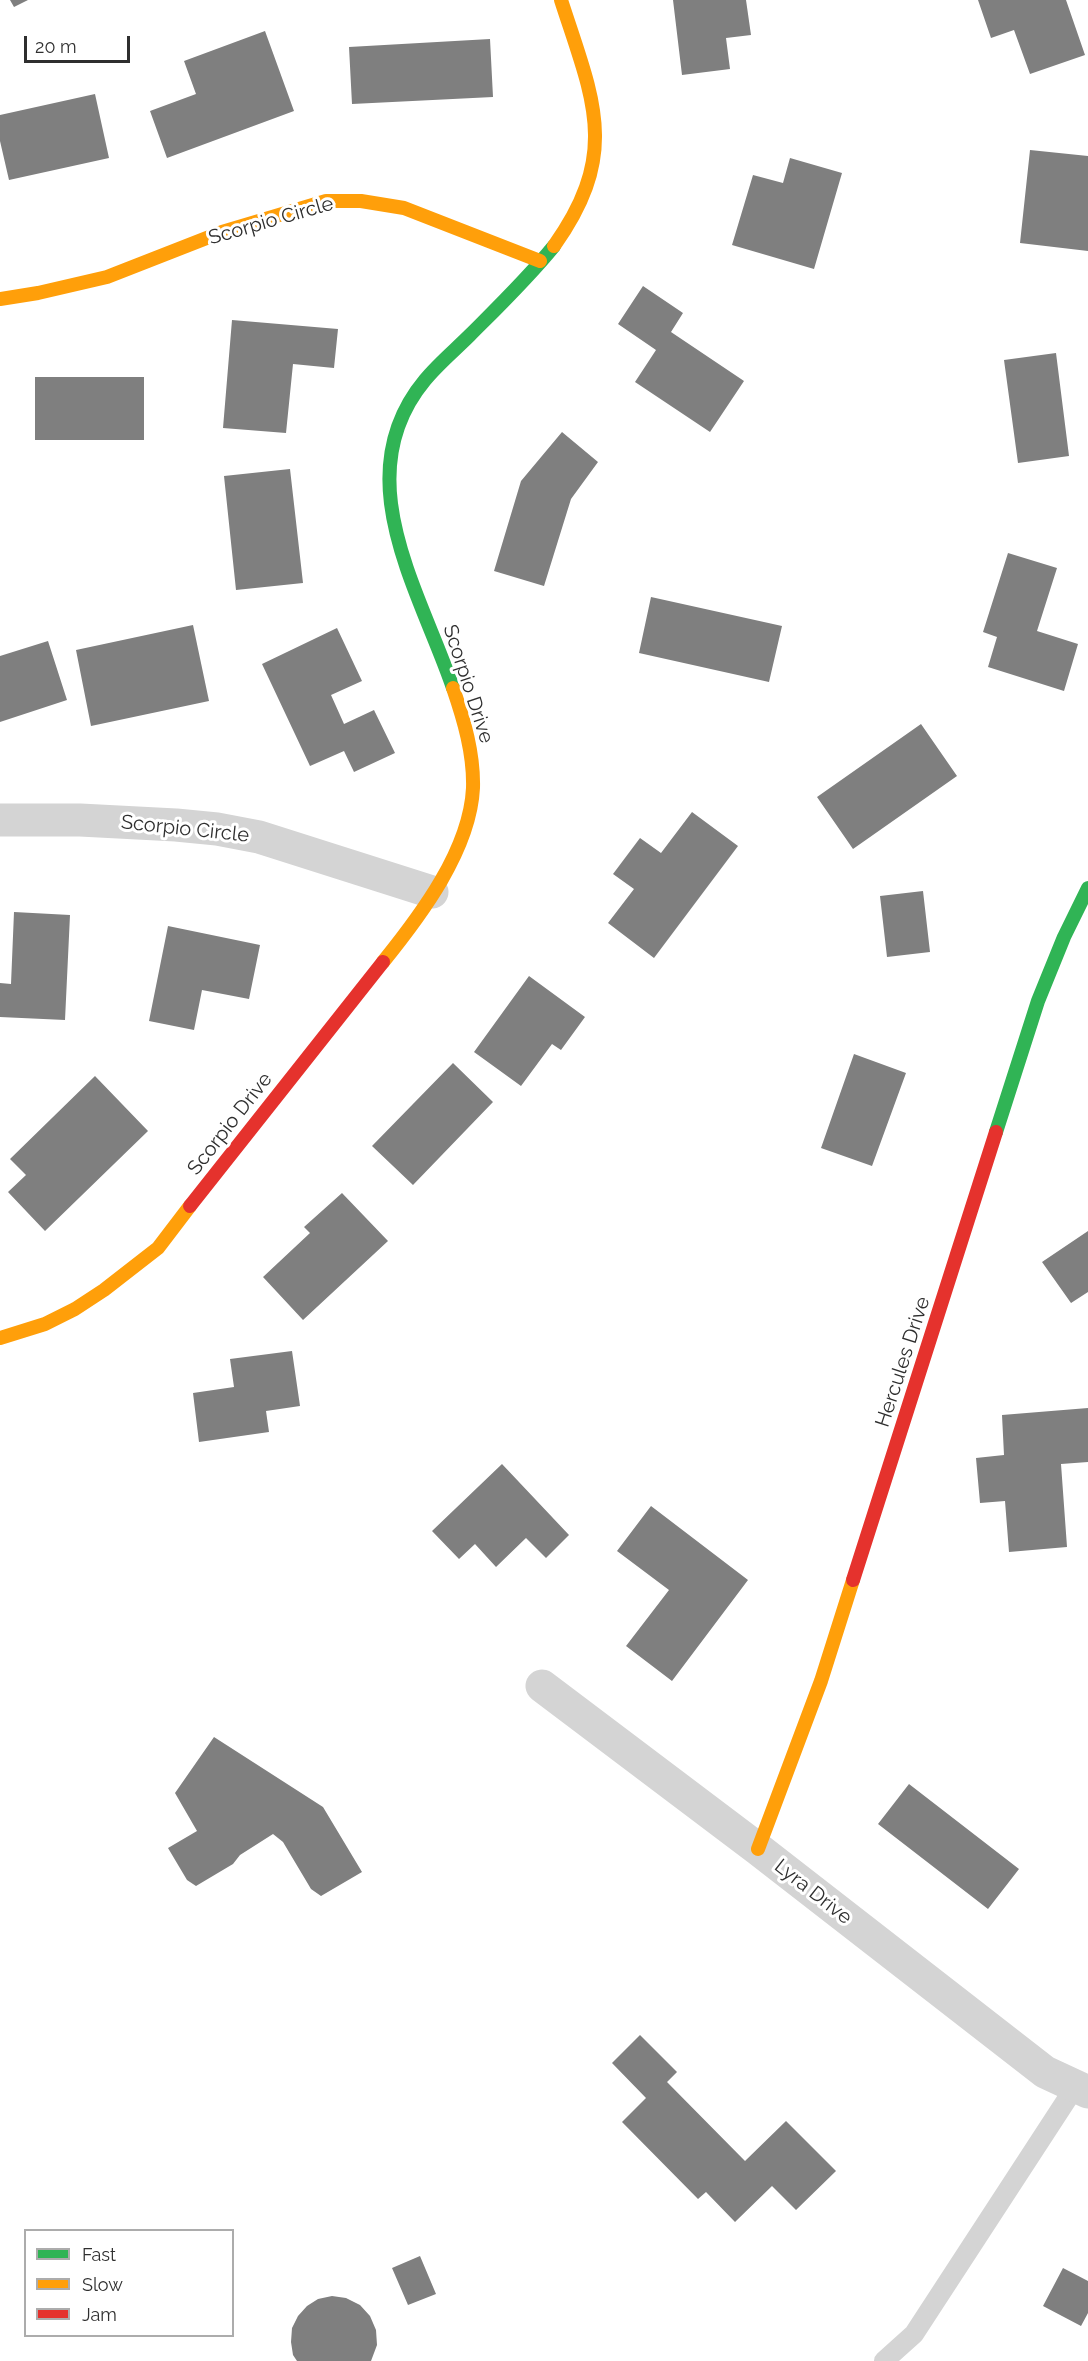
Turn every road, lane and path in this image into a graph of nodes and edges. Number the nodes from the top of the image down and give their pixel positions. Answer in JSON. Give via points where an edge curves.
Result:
{"nodes":[{"id":1,"x":561,"y":0,"type":"edge"},
{"id":2,"x":540,"y":261,"type":"junction"},
{"id":3,"x":0,"y":299,"type":"edge"},
{"id":4,"x":0,"y":820,"type":"edge"},
{"id":5,"x":1088,"y":888,"type":"edge"},
{"id":6,"x":432,"y":892,"type":"junction"},
{"id":7,"x":0,"y":1338,"type":"edge"},
{"id":8,"x":542,"y":1686,"type":"dead end"},
{"id":9,"x":758,"y":1849,"type":"junction"},
{"id":10,"x":1082,"y":2089,"type":"edge"},
{"id":11,"x":884,"y":2361,"type":"edge"}],
"edges":[{"from":1,"to":2,"type":"street","name":"Scorpio Drive","via":[[588,84],[597,153],[588,191],[570,224]]},
{"from":2,"to":3,"type":"street","name":"Scorpio Circle","via":[[404,208],[362,201],[326,201],[222,232],[107,277]]},
{"from":2,"to":6,"type":"street","name":"Scorpio Drive","via":[[422,383],[391,452],[387,492],[394,529],[471,747],[474,780],[469,814],[456,851]]},
{"from":4,"to":6,"type":"street","name":"Scorpio Circle","via":[[80,820],[217,829],[259,837]]},
{"from":5,"to":9,"type":"street","name":"Hercules Drive","via":[[1038,1001],[821,1682]]},
{"from":6,"to":7,"type":"street","name":"Scorpio Drive","via":[[411,925],[158,1248],[127,1275],[80,1306],[45,1324]]},
{"from":8,"to":9,"type":"street","name":"Lyra Drive"},
{"from":9,"to":10,"type":"street","name":"Lyra Drive","via":[[1045,2072]]},
{"from":10,"to":11,"type":"lane","via":[[914,2334]]}]}
